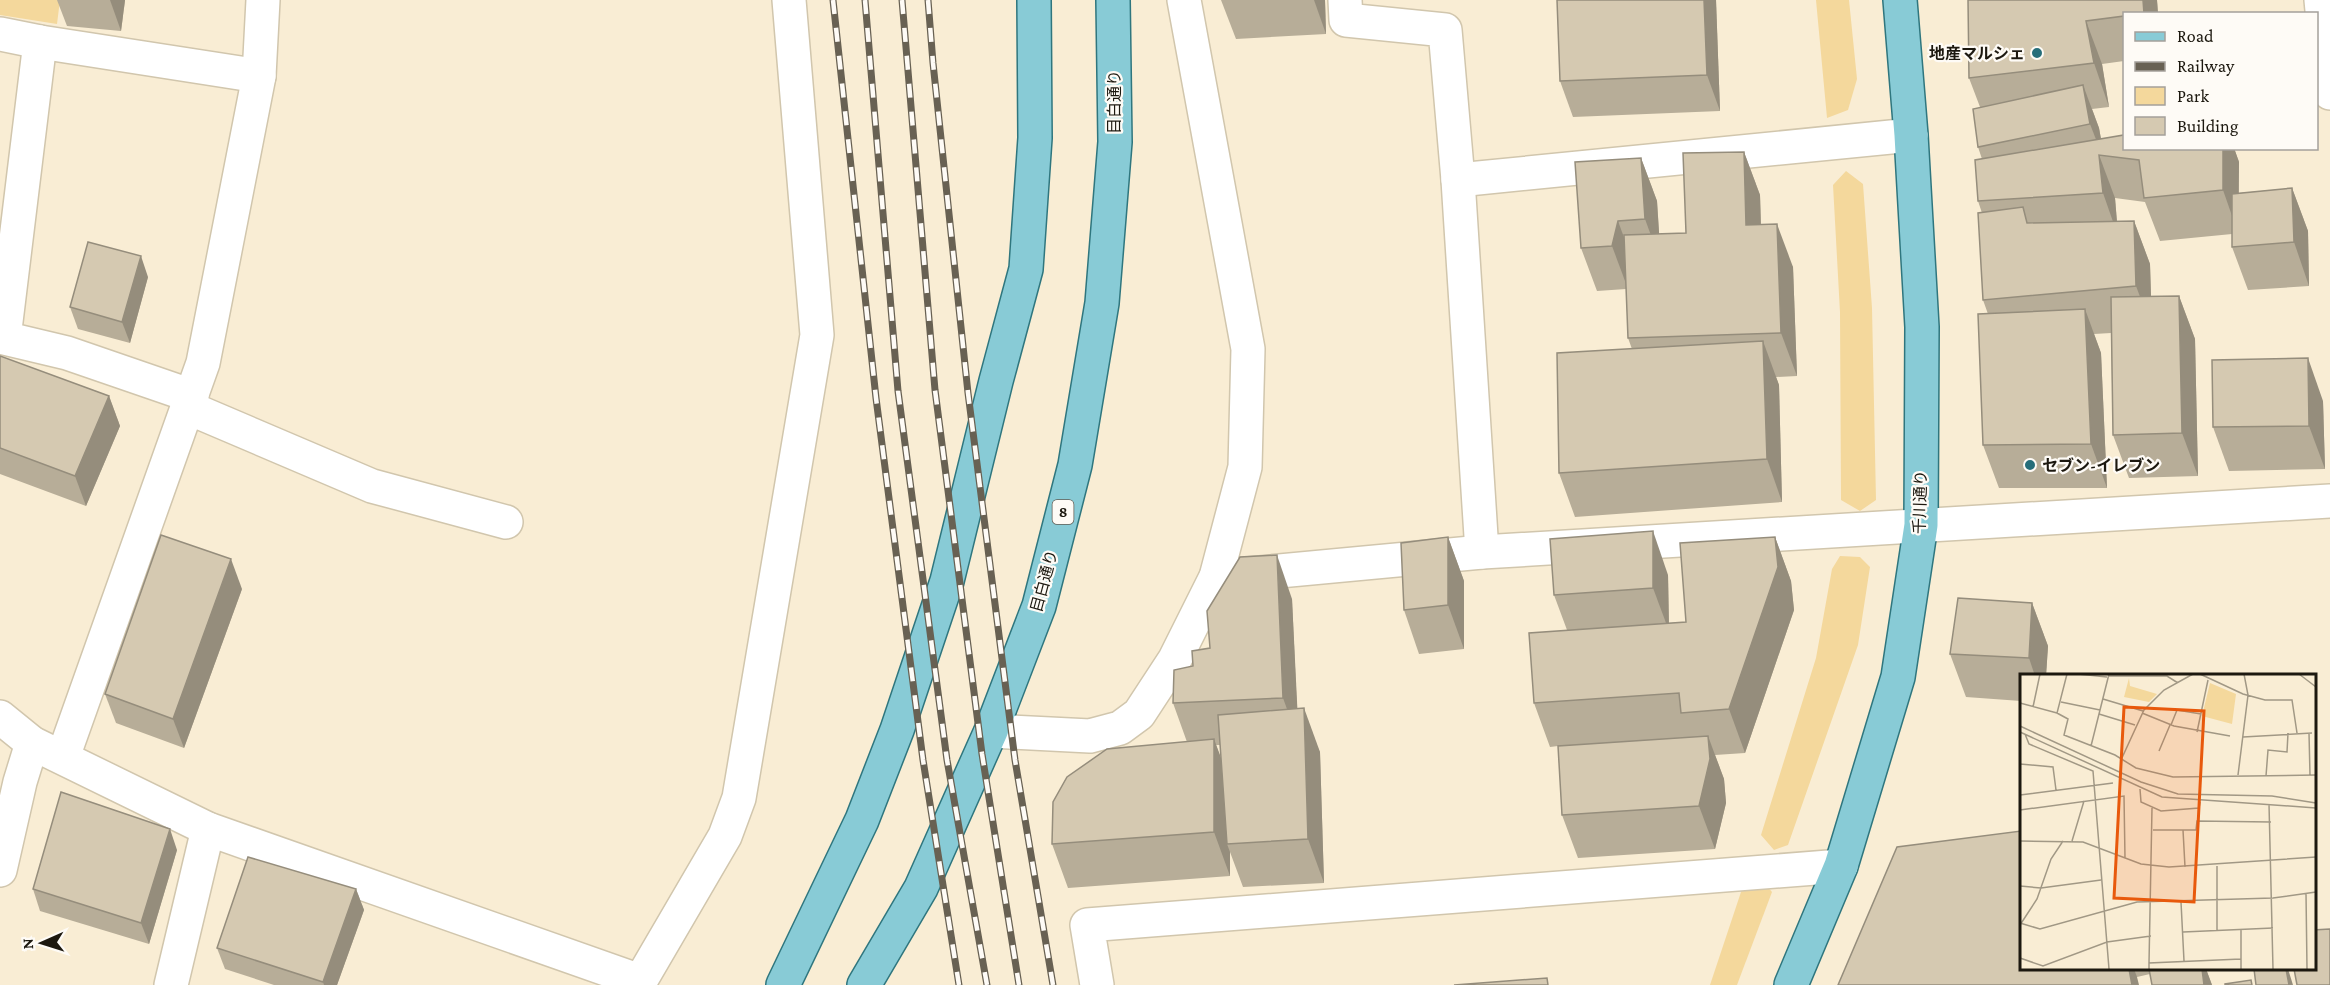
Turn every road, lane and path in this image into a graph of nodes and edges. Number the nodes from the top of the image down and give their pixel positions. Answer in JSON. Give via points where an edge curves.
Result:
{"nodes":[{"id":1,"x":263,"y":0,"type":"edge"},
{"id":2,"x":789,"y":0,"type":"edge"},
{"id":3,"x":1034,"y":0,"type":"edge"},
{"id":4,"x":1113,"y":0,"type":"edge"},
{"id":5,"x":1184,"y":0,"type":"edge"},
{"id":6,"x":1345,"y":0,"type":"edge"},
{"id":7,"x":1900,"y":0,"type":"edge"},
{"id":8,"x":2321,"y":0,"type":"edge"},
{"id":9,"x":0,"y":34,"type":"edge"},
{"id":10,"x":40,"y":42,"type":"junction"},
{"id":11,"x":259,"y":76,"type":"junction"},
{"id":12,"x":2330,"y":93,"type":"edge"},
{"id":13,"x":1911,"y":135,"type":"junction"},
{"id":14,"x":1458,"y":180,"type":"junction"},
{"id":15,"x":190,"y":402,"type":"junction"},
{"id":16,"x":2330,"y":501,"type":"edge"},
{"id":17,"x":506,"y":522,"type":"dead end"},
{"id":18,"x":1920,"y":525,"type":"junction"},
{"id":19,"x":1482,"y":552,"type":"junction"},
{"id":20,"x":1216,"y":577,"type":"junction"},
{"id":21,"x":0,"y":717,"type":"edge"},
{"id":22,"x":991,"y":731,"type":"junction"},
{"id":23,"x":32,"y":743,"type":"junction"},
{"id":24,"x":63,"y":757,"type":"junction"},
{"id":25,"x":208,"y":829,"type":"junction"},
{"id":26,"x":1841,"y":866,"type":"junction"},
{"id":27,"x":0,"y":870,"type":"edge"},
{"id":28,"x":639,"y":983,"type":"edge"},
{"id":29,"x":171,"y":985,"type":"edge"},
{"id":30,"x":783,"y":985,"type":"edge"},
{"id":31,"x":864,"y":985,"type":"edge"},
{"id":32,"x":1097,"y":985,"type":"edge"},
{"id":33,"x":1791,"y":985,"type":"edge"}],
"edges":[{"from":1,"to":11,"type":"street"},
{"from":2,"to":28,"type":"street","via":[[817,335],[739,798],[725,836]]},
{"from":3,"to":30,"type":"main road","via":[[1035,138],[1026,269],[947,581],[862,820]]},
{"from":4,"to":22,"type":"main road","name":"目白通り","number":"8","via":[[1115,142],[1102,303],[1075,465],[1039,606]]},
{"from":5,"to":20,"type":"street","via":[[1248,349],[1245,467]]},
{"from":6,"to":14,"type":"street","via":[[1346,20],[1445,30]]},
{"from":7,"to":13,"type":"main road","name":"千川通り"},
{"from":8,"to":12,"type":"street"},
{"from":9,"to":10,"type":"street"},
{"from":10,"to":11,"type":"street"},
{"from":10,"to":15,"type":"street","via":[[4,338],[67,353]]},
{"from":11,"to":15,"type":"street","via":[[203,363]]},
{"from":13,"to":14,"type":"street"},
{"from":13,"to":18,"type":"main road","name":"千川通り","via":[[1922,327]]},
{"from":14,"to":19,"type":"street"},
{"from":15,"to":17,"type":"street","via":[[372,486]]},
{"from":15,"to":24,"type":"street"},
{"from":16,"to":18,"type":"street"},
{"from":18,"to":19,"type":"street"},
{"from":18,"to":26,"type":"main road","name":"千川通り","via":[[1898,678]]},
{"from":19,"to":20,"type":"street"},
{"from":20,"to":22,"type":"street","via":[[1175,659],[1139,714],[1120,728],[1090,736]]},
{"from":21,"to":23,"type":"street"},
{"from":22,"to":31,"type":"main road","name":"目白通り","number":"8","via":[[921,888]]},
{"from":23,"to":24,"type":"street"},
{"from":23,"to":27,"type":"street"},
{"from":24,"to":25,"type":"street"},
{"from":25,"to":28,"type":"street"},
{"from":25,"to":29,"type":"street"},
{"from":26,"to":32,"type":"street","via":[[1088,925]]},
{"from":26,"to":33,"type":"main road","name":"千川通り"}]}
